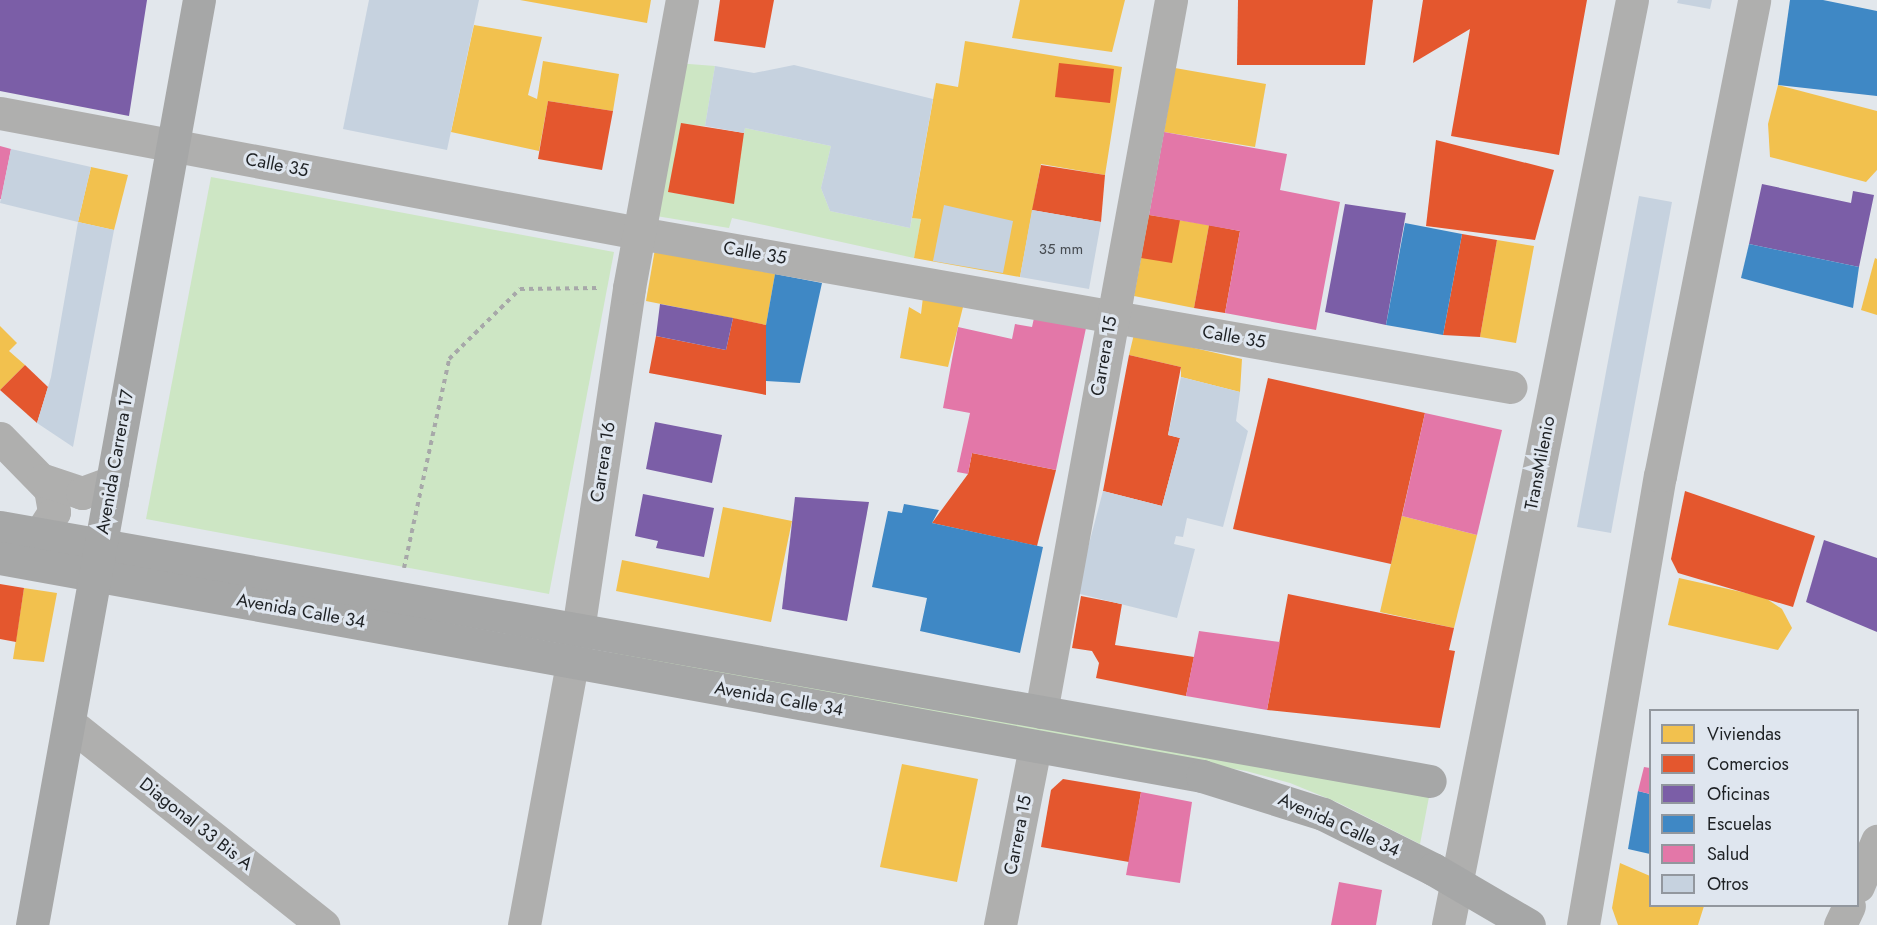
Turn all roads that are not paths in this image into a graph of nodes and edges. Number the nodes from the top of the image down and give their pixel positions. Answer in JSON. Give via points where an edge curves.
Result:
{"nodes":[{"id":1,"x":199,"y":0,"type":"edge"},
{"id":2,"x":682,"y":0,"type":"edge"},
{"id":3,"x":1172,"y":0,"type":"edge"},
{"id":4,"x":1632,"y":0,"type":"edge"},
{"id":5,"x":1754,"y":0,"type":"edge"},
{"id":6,"x":0,"y":113,"type":"edge"},
{"id":7,"x":172,"y":146,"type":"junction"},
{"id":8,"x":639,"y":233,"type":"junction"},
{"id":9,"x":1112,"y":315,"type":"junction"},
{"id":10,"x":1511,"y":387,"type":"dead end"},
{"id":11,"x":0,"y":438,"type":"edge"},
{"id":12,"x":43,"y":480,"type":"junction"},
{"id":13,"x":111,"y":482,"type":"junction"},
{"id":14,"x":0,"y":527,"type":"edge"},
{"id":15,"x":39,"y":534,"type":"junction"},
{"id":16,"x":0,"y":558,"type":"edge"},
{"id":17,"x":98,"y":559,"type":"junction"},
{"id":18,"x":575,"y":645,"type":"junction"},
{"id":19,"x":1041,"y":712,"type":"junction"},
{"id":20,"x":69,"y":723,"type":"junction"},
{"id":21,"x":1035,"y":746,"type":"junction"},
{"id":22,"x":1430,"y":781,"type":"dead end"},
{"id":23,"x":1877,"y":841,"type":"edge"},
{"id":24,"x":1859,"y":882,"type":"edge"},
{"id":25,"x":1455,"y":883,"type":"junction"},
{"id":26,"x":1849,"y":907,"type":"edge"},
{"id":27,"x":32,"y":925,"type":"edge"},
{"id":28,"x":323,"y":925,"type":"edge"},
{"id":29,"x":524,"y":925,"type":"edge"},
{"id":30,"x":1000,"y":925,"type":"edge"},
{"id":31,"x":1448,"y":925,"type":"edge"},
{"id":32,"x":1529,"y":925,"type":"edge"},
{"id":33,"x":1583,"y":925,"type":"edge"},
{"id":34,"x":1840,"y":925,"type":"edge"}],
"edges":[{"from":1,"to":7,"type":"main road","name":"Avenida Carrera 17"},
{"from":2,"to":8,"type":"street","name":"Carrera 16"},
{"from":3,"to":9,"type":"street","name":"Carrera 15"},
{"from":4,"to":25,"type":"street","name":"TransMilenio"},
{"from":5,"to":33,"type":"street","via":[[1660,476]]},
{"from":6,"to":7,"type":"street","name":"Calle 35"},
{"from":7,"to":8,"type":"street","name":"Calle 35"},
{"from":7,"to":13,"type":"main road","name":"Avenida Carrera 17"},
{"from":8,"to":9,"type":"street","name":"Calle 35"},
{"from":8,"to":18,"type":"street","name":"Carrera 16"},
{"from":9,"to":10,"type":"street","name":"Calle 35"},
{"from":9,"to":19,"type":"street","name":"Carrera 15"},
{"from":11,"to":12,"type":"street"},
{"from":12,"to":13,"type":"street","via":[[82,493]]},
{"from":12,"to":15,"type":"street","via":[[53,497],[54,512]]},
{"from":13,"to":17,"type":"main road","name":"Avenida Carrera 17"},
{"from":14,"to":15,"type":"main road","name":"Avenida Calle 34"},
{"from":15,"to":17,"type":"main road","name":"Avenida Calle 34"},
{"from":16,"to":17,"type":"main road","name":"Avenida Calle 34"},
{"from":17,"to":18,"type":"main road","name":"Avenida Calle 34"},
{"from":17,"to":18,"type":"main road","name":"Avenida Calle 34","via":[[398,598]]},
{"from":17,"to":20,"type":"main road","name":"Avenida Carrera 17"},
{"from":18,"to":19,"type":"main road","name":"Avenida Calle 34"},
{"from":18,"to":21,"type":"main road","name":"Avenida Calle 34"},
{"from":18,"to":29,"type":"street","name":"Carrera 16"},
{"from":19,"to":22,"type":"main road","name":"Avenida Calle 34"},
{"from":20,"to":27,"type":"main road","name":"Avenida Carrera 17"},
{"from":20,"to":28,"type":"street","name":"Diagonal 33 Bis A"},
{"from":21,"to":25,"type":"main road","name":"Avenida Calle 34","via":[[1203,776],[1262,792],[1323,814]]},
{"from":21,"to":30,"type":"street","name":"Carrera 15"},
{"from":23,"to":24,"type":"street"},
{"from":25,"to":31,"type":"street","name":"TransMilenio"},
{"from":25,"to":32,"type":"main road","name":"Avenida Calle 34"},
{"from":26,"to":34,"type":"street"}]}
